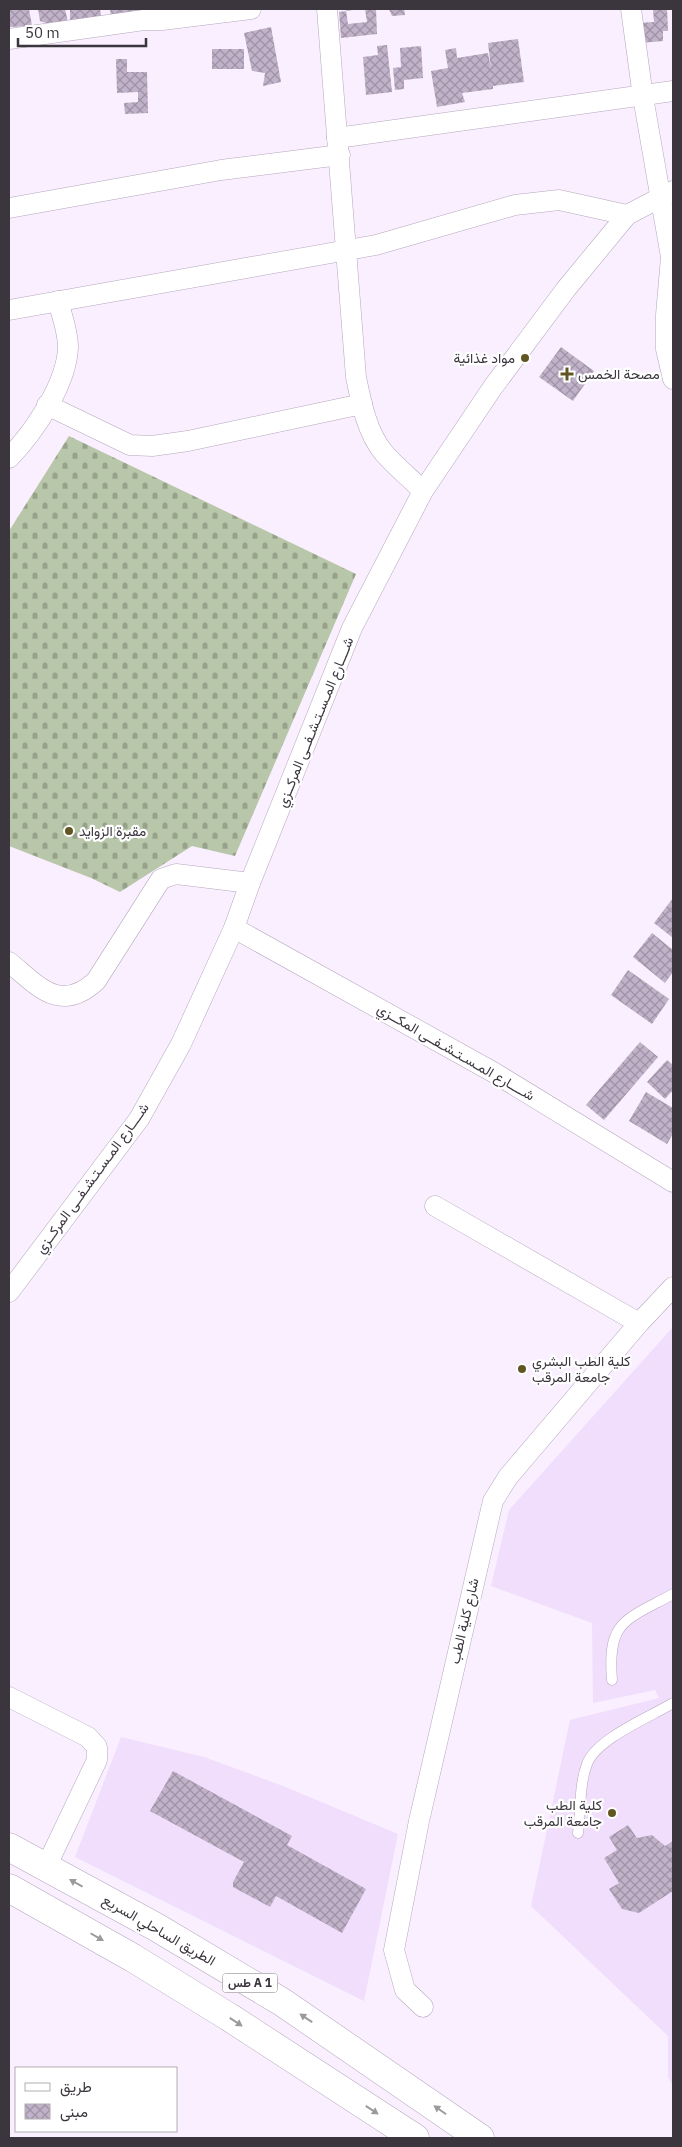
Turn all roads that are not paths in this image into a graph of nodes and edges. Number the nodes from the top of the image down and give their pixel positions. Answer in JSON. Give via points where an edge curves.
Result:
{"nodes":[{"id":1,"x":251,"y":9,"type":"edge"},
{"id":2,"x":327,"y":9,"type":"edge"},
{"id":3,"x":631,"y":9,"type":"edge"},
{"id":4,"x":161,"y":14,"type":"edge"},
{"id":5,"x":9,"y":39,"type":"edge"},
{"id":6,"x":673,"y":91,"type":"edge"},
{"id":7,"x":643,"y":97,"type":"junction"},
{"id":8,"x":339,"y":146,"type":"junction"},
{"id":9,"x":667,"y":193,"type":"edge"},
{"id":10,"x":9,"y":208,"type":"edge"},
{"id":11,"x":627,"y":216,"type":"junction"},
{"id":12,"x":346,"y":251,"type":"junction"},
{"id":13,"x":58,"y":301,"type":"junction"},
{"id":14,"x":9,"y":310,"type":"edge"},
{"id":15,"x":673,"y":379,"type":"edge"},
{"id":16,"x":362,"y":404,"type":"junction"},
{"id":17,"x":47,"y":405,"type":"junction"},
{"id":18,"x":16,"y":439,"type":"edge"},
{"id":19,"x":9,"y":458,"type":"edge"},
{"id":20,"x":423,"y":491,"type":"junction"},
{"id":21,"x":250,"y":883,"type":"junction"},
{"id":22,"x":234,"y":928,"type":"junction"},
{"id":23,"x":9,"y":962,"type":"edge"},
{"id":24,"x":673,"y":1182,"type":"edge"},
{"id":25,"x":435,"y":1206,"type":"dead end"},
{"id":26,"x":673,"y":1287,"type":"edge"},
{"id":27,"x":9,"y":1292,"type":"edge"},
{"id":28,"x":638,"y":1323,"type":"junction"},
{"id":29,"x":673,"y":1594,"type":"edge"},
{"id":30,"x":612,"y":1680,"type":"dead end"},
{"id":31,"x":9,"y":1697,"type":"edge"},
{"id":32,"x":673,"y":1703,"type":"edge"},
{"id":33,"x":578,"y":1833,"type":"dead end"},
{"id":34,"x":9,"y":1847,"type":"edge"},
{"id":35,"x":46,"y":1867,"type":"junction"},
{"id":36,"x":17,"y":1898,"type":"edge"},
{"id":37,"x":423,"y":2007,"type":"dead end"},
{"id":38,"x":415,"y":2138,"type":"edge"},
{"id":39,"x":480,"y":2138,"type":"edge"}],
"edges":[{"from":1,"to":4,"type":"street"},
{"from":2,"to":8,"type":"street"},
{"from":3,"to":7,"type":"street"},
{"from":4,"to":5,"type":"street","via":[[144,20]]},
{"from":6,"to":7,"type":"street"},
{"from":7,"to":8,"type":"street"},
{"from":7,"to":9,"type":"street"},
{"from":8,"to":10,"type":"street"},
{"from":8,"to":12,"type":"street"},
{"from":9,"to":11,"type":"street","name":"شــــارع المـسـتـشـفــى المركــزي"},
{"from":9,"to":15,"type":"street","via":[[671,257],[666,349]]},
{"from":11,"to":12,"type":"street","via":[[559,200],[515,205],[413,236]]},
{"from":11,"to":20,"type":"street","name":"شــــارع المـسـتـشـفــى المركــزي","via":[[566,289],[493,386]]},
{"from":12,"to":13,"type":"street"},
{"from":12,"to":16,"type":"street","via":[[355,368]]},
{"from":13,"to":14,"type":"street"},
{"from":13,"to":17,"type":"street","via":[[68,345],[67,359],[62,377]]},
{"from":16,"to":17,"type":"street","via":[[188,442],[152,446],[130,445]]},
{"from":16,"to":20,"type":"street","via":[[375,440],[383,452]]},
{"from":17,"to":18,"type":"street"},
{"from":18,"to":19,"type":"street"},
{"from":20,"to":21,"type":"street","name":"شــــارع المـسـتـشـفــى المركــزي","via":[[352,628]]},
{"from":21,"to":22,"type":"street","name":"شــــارع المـسـتـشـفــى المركــزي"},
{"from":21,"to":23,"type":"street","via":[[176,874],[161,879],[96,981],[85,991],[71,996],[58,996],[42,989]]},
{"from":22,"to":24,"type":"street","name":"شــــارع المـسـتـشـفــى المكــزي","via":[[493,1072]]},
{"from":22,"to":27,"type":"street","name":"شــــارع المـسـتـشـفــى المركــزي","via":[[181,1044],[138,1119]]},
{"from":25,"to":28,"type":"street"},
{"from":26,"to":28,"type":"street","name":"شارع كلية الطب"},
{"from":28,"to":37,"type":"street","name":"شارع كلية الطب","via":[[508,1477],[493,1501],[419,1821],[394,1950],[405,1990]]},
{"from":29,"to":30,"type":"lane","via":[[631,1617],[617,1631],[611,1648]]},
{"from":31,"to":35,"type":"street","via":[[88,1737],[97,1747],[97,1760]]},
{"from":32,"to":33,"type":"lane","via":[[604,1742],[591,1755],[584,1774]]},
{"from":34,"to":35,"type":"highway","name":"الطريق الساحلي السريع","number":"طس A 1"},
{"from":39,"to":35,"type":"highway","name":"الطريق الساحلي السريع","number":"طس A 1","one_way":true,"via":[[282,2002],[156,1927]]},
{"from":36,"to":38,"type":"highway","number":"طس A 1","one_way":true,"via":[[229,2017]]}]}
